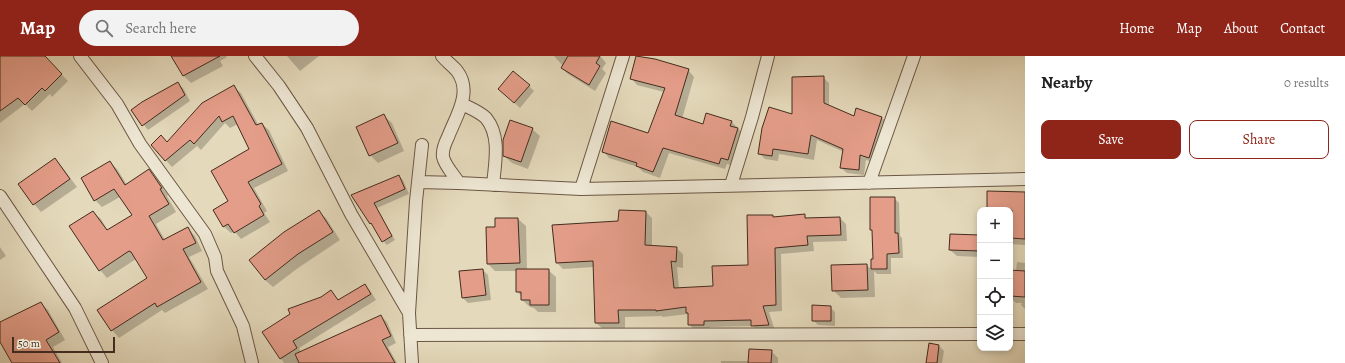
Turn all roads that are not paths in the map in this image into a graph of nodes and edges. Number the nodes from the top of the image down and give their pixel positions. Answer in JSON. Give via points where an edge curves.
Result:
{"nodes":[{"id":1,"x":80,"y":56,"type":"edge"},
{"id":2,"x":255,"y":56,"type":"edge"},
{"id":3,"x":442,"y":56,"type":"edge"},
{"id":4,"x":623,"y":56,"type":"edge"},
{"id":5,"x":768,"y":56,"type":"edge"},
{"id":6,"x":914,"y":56,"type":"edge"},
{"id":7,"x":462,"y":104,"type":"junction"},
{"id":8,"x":422,"y":145,"type":"dead end"},
{"id":9,"x":1025,"y":179,"type":"edge"},
{"id":10,"x":418,"y":182,"type":"junction"},
{"id":11,"x":459,"y":183,"type":"junction"},
{"id":12,"x":869,"y":183,"type":"junction"},
{"id":13,"x":494,"y":185,"type":"junction"},
{"id":14,"x":731,"y":185,"type":"junction"},
{"id":15,"x":581,"y":189,"type":"junction"},
{"id":16,"x":0,"y":196,"type":"edge"},
{"id":17,"x":409,"y":313,"type":"junction"},
{"id":18,"x":977,"y":334,"type":"edge"},
{"id":19,"x":1013,"y":334,"type":"edge"},
{"id":20,"x":1025,"y":334,"type":"edge"},
{"id":21,"x":410,"y":335,"type":"junction"},
{"id":22,"x":102,"y":363,"type":"edge"},
{"id":23,"x":252,"y":363,"type":"edge"},
{"id":24,"x":412,"y":363,"type":"edge"}],
"edges":[{"from":1,"to":23,"type":"street","via":[[117,104],[140,144],[205,234],[216,257],[217,271],[242,326]]},
{"from":2,"to":17,"type":"street","via":[[307,128],[351,214]]},
{"from":3,"to":7,"type":"street","via":[[457,71],[462,81]]},
{"from":4,"to":15,"type":"street"},
{"from":5,"to":14,"type":"street"},
{"from":6,"to":12,"type":"street"},
{"from":7,"to":11,"type":"street","via":[[442,155]]},
{"from":7,"to":13,"type":"street","via":[[485,118],[493,129]]},
{"from":8,"to":10,"type":"street"},
{"from":9,"to":12,"type":"street"},
{"from":10,"to":11,"type":"street"},
{"from":10,"to":17,"type":"street"},
{"from":11,"to":13,"type":"street"},
{"from":12,"to":14,"type":"street"},
{"from":13,"to":15,"type":"street"},
{"from":14,"to":15,"type":"street"},
{"from":16,"to":22,"type":"street","via":[[75,308]]},
{"from":17,"to":21,"type":"street"},
{"from":18,"to":21,"type":"street"},
{"from":19,"to":20,"type":"street"},
{"from":21,"to":24,"type":"street"}]}
